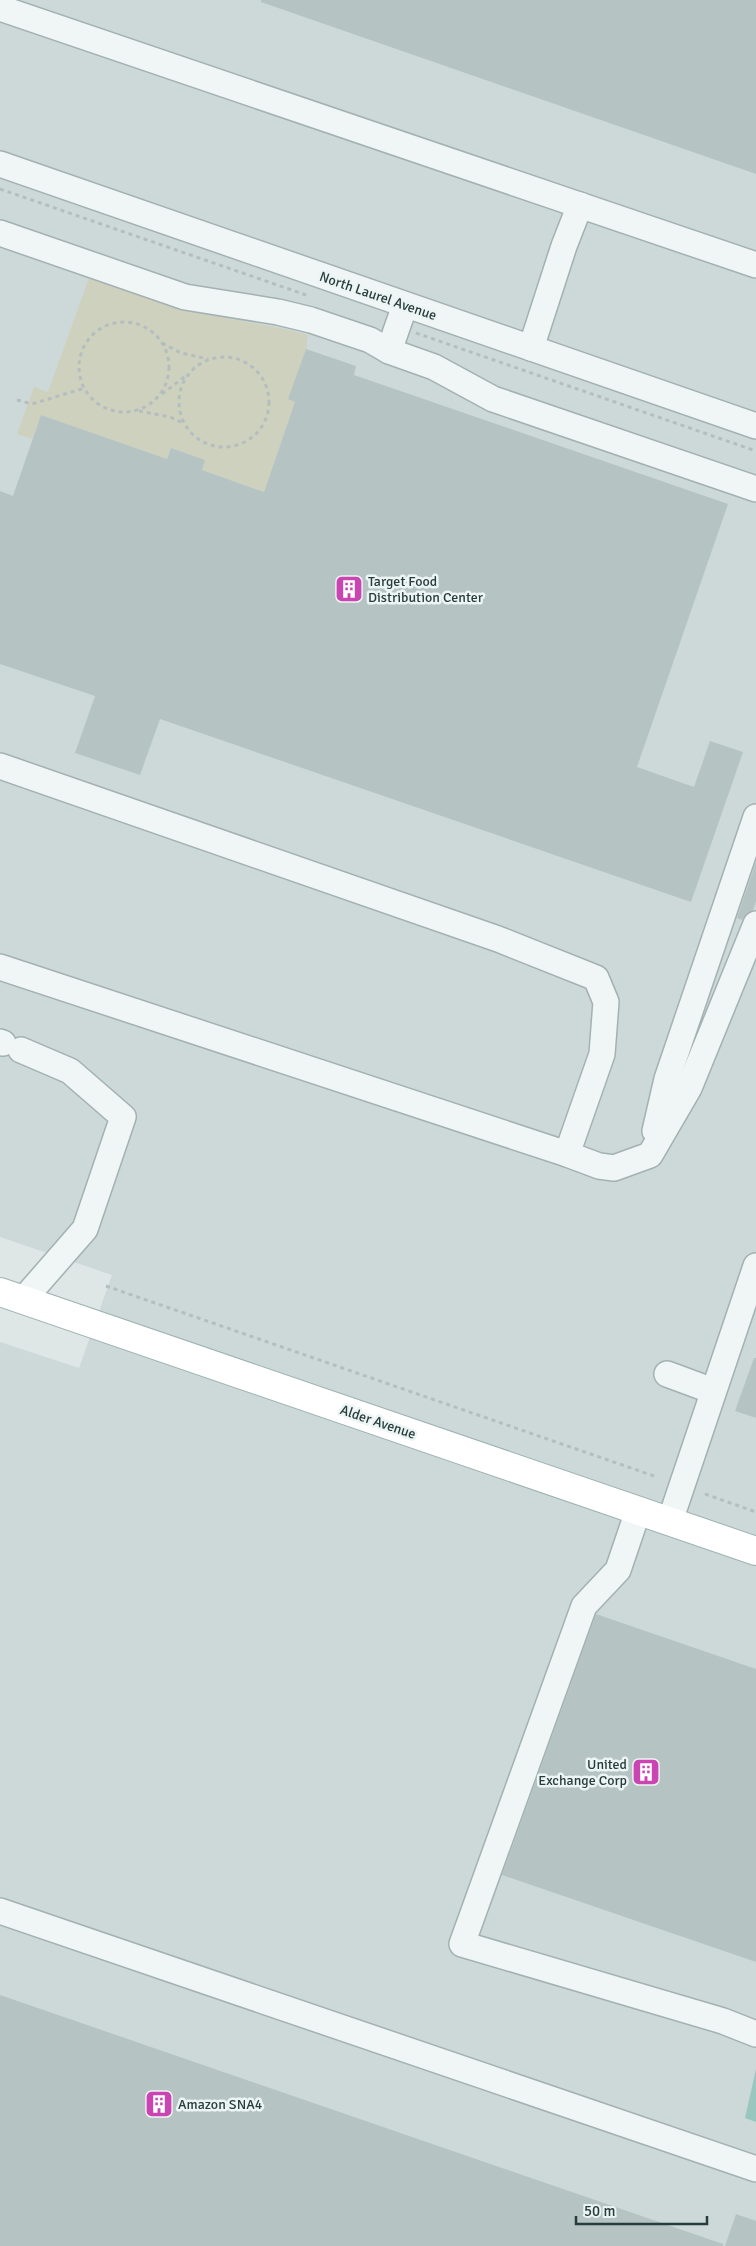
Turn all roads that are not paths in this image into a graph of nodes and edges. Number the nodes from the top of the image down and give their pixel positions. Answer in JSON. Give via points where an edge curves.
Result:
{"nodes":[{"id":1,"x":0,"y":8,"type":"edge"},
{"id":2,"x":0,"y":164,"type":"edge"},
{"id":3,"x":580,"y":205,"type":"junction"},
{"id":4,"x":0,"y":233,"type":"edge"},
{"id":5,"x":756,"y":265,"type":"edge"},
{"id":6,"x":405,"y":305,"type":"junction"},
{"id":7,"x":531,"y":348,"type":"junction"},
{"id":8,"x":390,"y":351,"type":"junction"},
{"id":9,"x":756,"y":426,"type":"edge"},
{"id":10,"x":756,"y":489,"type":"edge"},
{"id":11,"x":0,"y":766,"type":"edge"},
{"id":12,"x":756,"y":818,"type":"edge"},
{"id":13,"x":756,"y":924,"type":"edge"},
{"id":14,"x":0,"y":967,"type":"edge"},
{"id":15,"x":8,"y":1045,"type":"edge"},
{"id":16,"x":567,"y":1154,"type":"junction"},
{"id":17,"x":650,"y":1155,"type":"junction"},
{"id":18,"x":756,"y":1266,"type":"edge"},
{"id":19,"x":12,"y":1296,"type":"edge"},
{"id":20,"x":667,"y":1374,"type":"dead end"},
{"id":21,"x":713,"y":1391,"type":"junction"},
{"id":22,"x":638,"y":1511,"type":"junction"},
{"id":23,"x":670,"y":1521,"type":"junction"},
{"id":24,"x":756,"y":1551,"type":"edge"},
{"id":25,"x":0,"y":1911,"type":"edge"},
{"id":26,"x":756,"y":2034,"type":"edge"},
{"id":27,"x":756,"y":2170,"type":"edge"}],
"edges":[{"from":1,"to":3,"type":"street"},
{"from":2,"to":6,"type":"street","name":"North Laurel Avenue"},
{"from":3,"to":5,"type":"street"},
{"from":3,"to":7,"type":"street"},
{"from":4,"to":8,"type":"street","via":[[185,297],[311,320],[370,340]]},
{"from":6,"to":7,"type":"street","name":"North Laurel Avenue"},
{"from":6,"to":8,"type":"street"},
{"from":7,"to":9,"type":"street","name":"North Laurel Avenue"},
{"from":8,"to":10,"type":"street","via":[[434,367],[493,399]]},
{"from":11,"to":16,"type":"street","via":[[498,939],[596,978],[606,1002],[602,1054]]},
{"from":12,"to":17,"type":"street","via":[[667,1078]]},
{"from":13,"to":17,"type":"street","via":[[689,1088]]},
{"from":14,"to":16,"type":"street"},
{"from":15,"to":19,"type":"street","via":[[70,1071],[123,1117],[85,1229]]},
{"from":16,"to":17,"type":"street","via":[[614,1168]]},
{"from":18,"to":21,"type":"street"},
{"from":19,"to":22,"type":"main road","name":"Alder Avenue"},
{"from":20,"to":21,"type":"street"},
{"from":21,"to":23,"type":"street"},
{"from":22,"to":23,"type":"main road","name":"Alder Avenue"},
{"from":22,"to":26,"type":"street","via":[[618,1570],[584,1606],[462,1944],[724,2021]]},
{"from":23,"to":24,"type":"main road","name":"Alder Avenue"},
{"from":25,"to":27,"type":"street"}]}
